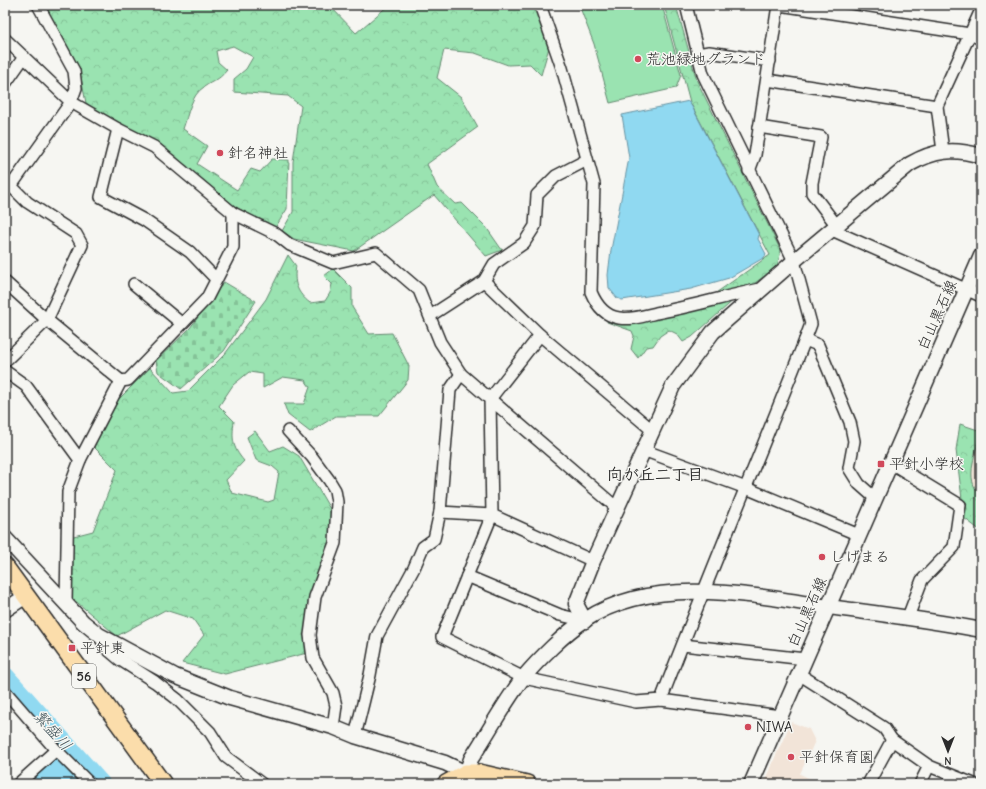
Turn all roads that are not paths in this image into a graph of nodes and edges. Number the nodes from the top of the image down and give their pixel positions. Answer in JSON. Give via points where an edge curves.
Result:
{"nodes":[{"id":1,"x":38,"y":5,"type":"edge"},
{"id":2,"x":540,"y":5,"type":"edge"},
{"id":3,"x":686,"y":5,"type":"edge"},
{"id":4,"x":779,"y":5,"type":"edge"},
{"id":5,"x":981,"y":10,"type":"edge"},
{"id":6,"x":970,"y":34,"type":"junction"},
{"id":7,"x":5,"y":39,"type":"edge"},
{"id":8,"x":981,"y":39,"type":"edge"},
{"id":9,"x":698,"y":54,"type":"junction"},
{"id":10,"x":24,"y":57,"type":"junction"},
{"id":11,"x":770,"y":61,"type":"junction"},
{"id":12,"x":767,"y":80,"type":"junction"},
{"id":13,"x":5,"y":84,"type":"edge"},
{"id":14,"x":71,"y":102,"type":"junction"},
{"id":15,"x":938,"y":106,"type":"junction"},
{"id":16,"x":759,"y":127,"type":"junction"},
{"id":17,"x":118,"y":129,"type":"junction"},
{"id":18,"x":943,"y":151,"type":"junction"},
{"id":19,"x":981,"y":156,"type":"edge"},
{"id":20,"x":587,"y":160,"type":"junction"},
{"id":21,"x":749,"y":171,"type":"junction"},
{"id":22,"x":8,"y":185,"type":"edge"},
{"id":23,"x":233,"y":213,"type":"junction"},
{"id":24,"x":835,"y":228,"type":"junction"},
{"id":25,"x":981,"y":256,"type":"edge"},
{"id":26,"x":794,"y":261,"type":"junction"},
{"id":27,"x":216,"y":279,"type":"junction"},
{"id":28,"x":484,"y":281,"type":"junction"},
{"id":29,"x":5,"y":282,"type":"edge"},
{"id":30,"x":134,"y":284,"type":"dead end"},
{"id":31,"x":761,"y":289,"type":"junction"},
{"id":32,"x":967,"y":290,"type":"junction"},
{"id":33,"x":981,"y":296,"type":"edge"},
{"id":34,"x":430,"y":316,"type":"junction"},
{"id":35,"x":47,"y":320,"type":"junction"},
{"id":36,"x":181,"y":324,"type":"junction"},
{"id":37,"x":540,"y":335,"type":"junction"},
{"id":38,"x":805,"y":340,"type":"junction"},
{"id":39,"x":5,"y":361,"type":"edge"},
{"id":40,"x":5,"y":371,"type":"edge"},
{"id":41,"x":461,"y":374,"type":"junction"},
{"id":42,"x":121,"y":381,"type":"junction"},
{"id":43,"x":490,"y":399,"type":"junction"},
{"id":44,"x":652,"y":430,"type":"junction"},
{"id":45,"x":288,"y":431,"type":"dead end"},
{"id":46,"x":643,"y":450,"type":"junction"},
{"id":47,"x":80,"y":460,"type":"junction"},
{"id":48,"x":891,"y":463,"type":"junction"},
{"id":49,"x":746,"y":488,"type":"junction"},
{"id":50,"x":876,"y":499,"type":"junction"},
{"id":51,"x":617,"y":508,"type":"junction"},
{"id":52,"x":440,"y":512,"type":"junction"},
{"id":53,"x":492,"y":515,"type":"junction"},
{"id":54,"x":859,"y":535,"type":"junction"},
{"id":55,"x":5,"y":538,"type":"edge"},
{"id":56,"x":593,"y":561,"type":"junction"},
{"id":57,"x":5,"y":567,"type":"edge"},
{"id":58,"x":467,"y":576,"type":"junction"},
{"id":59,"x":5,"y":586,"type":"edge"},
{"id":60,"x":703,"y":591,"type":"junction"},
{"id":61,"x":16,"y":603,"type":"edge"},
{"id":62,"x":66,"y":603,"type":"junction"},
{"id":63,"x":829,"y":607,"type":"junction"},
{"id":64,"x":908,"y":617,"type":"junction"},
{"id":65,"x":585,"y":621,"type":"junction"},
{"id":66,"x":981,"y":630,"type":"edge"},
{"id":67,"x":99,"y":635,"type":"junction"},
{"id":68,"x":683,"y":645,"type":"junction"},
{"id":69,"x":805,"y":660,"type":"junction"},
{"id":70,"x":799,"y":674,"type":"junction"},
{"id":71,"x":524,"y":678,"type":"junction"},
{"id":72,"x":7,"y":696,"type":"edge"},
{"id":73,"x":661,"y":700,"type":"junction"},
{"id":74,"x":780,"y":716,"type":"junction"},
{"id":75,"x":333,"y":727,"type":"junction"},
{"id":76,"x":355,"y":736,"type":"junction"},
{"id":77,"x":892,"y":740,"type":"junction"},
{"id":78,"x":56,"y":750,"type":"junction"},
{"id":79,"x":929,"y":766,"type":"junction"},
{"id":80,"x":466,"y":773,"type":"junction"},
{"id":81,"x":18,"y":784,"type":"edge"},
{"id":82,"x":90,"y":784,"type":"edge"},
{"id":83,"x":149,"y":784,"type":"edge"},
{"id":84,"x":163,"y":784,"type":"edge"},
{"id":85,"x":262,"y":784,"type":"edge"},
{"id":86,"x":446,"y":784,"type":"edge"},
{"id":87,"x":527,"y":784,"type":"edge"},
{"id":88,"x":751,"y":784,"type":"edge"},
{"id":89,"x":868,"y":784,"type":"edge"},
{"id":90,"x":920,"y":784,"type":"edge"},
{"id":91,"x":974,"y":784,"type":"edge"}],
"edges":[{"from":1,"to":14,"type":"street","via":[[74,71],[76,88]]},
{"from":2,"to":20,"type":"street","via":[[562,68]]},
{"from":3,"to":9,"type":"street"},
{"from":4,"to":6,"type":"street"},
{"from":4,"to":11,"type":"street"},
{"from":5,"to":6,"type":"street"},
{"from":6,"to":8,"type":"street"},
{"from":6,"to":15,"type":"street"},
{"from":7,"to":10,"type":"street"},
{"from":9,"to":11,"type":"street","via":[[709,52]]},
{"from":9,"to":21,"type":"street","via":[[703,74]]},
{"from":10,"to":13,"type":"street"},
{"from":10,"to":14,"type":"street"},
{"from":11,"to":12,"type":"street"},
{"from":12,"to":15,"type":"street"},
{"from":12,"to":16,"type":"street"},
{"from":14,"to":17,"type":"street"},
{"from":14,"to":22,"type":"street"},
{"from":15,"to":18,"type":"street"},
{"from":16,"to":21,"type":"street","via":[[755,155]]},
{"from":16,"to":24,"type":"street","via":[[821,137],[812,193]]},
{"from":17,"to":23,"type":"street","via":[[154,147]]},
{"from":17,"to":27,"type":"street","via":[[101,197],[144,220],[190,252]]},
{"from":18,"to":19,"type":"street","via":[[962,151]]},
{"from":18,"to":24,"type":"street","via":[[924,156],[910,164]]},
{"from":20,"to":28,"type":"street","via":[[556,176],[537,195],[536,226],[524,243],[494,264]]},
{"from":20,"to":31,"type":"street","via":[[594,184],[591,292],[596,304],[606,313],[618,318],[634,318]]},
{"from":21,"to":26,"type":"street"},
{"from":22,"to":35,"type":"street","via":[[27,202],[76,234],[82,245]]},
{"from":23,"to":27,"type":"street","via":[[233,247]]},
{"from":23,"to":34,"type":"street","via":[[276,234],[290,245],[333,263],[376,253],[420,290]]},
{"from":24,"to":26,"type":"street"},
{"from":24,"to":32,"type":"street"},
{"from":25,"to":32,"type":"street","name":"白山黒石線"},
{"from":26,"to":31,"type":"street"},
{"from":26,"to":38,"type":"street","via":[[811,324]]},
{"from":27,"to":36,"type":"street","via":[[207,298]]},
{"from":28,"to":34,"type":"street"},
{"from":28,"to":37,"type":"street"},
{"from":29,"to":35,"type":"street"},
{"from":30,"to":36,"type":"street"},
{"from":31,"to":44,"type":"street","via":[[713,332],[673,386]]},
{"from":32,"to":33,"type":"street"},
{"from":32,"to":48,"type":"street","name":"白山黒石線"},
{"from":34,"to":41,"type":"street","via":[[440,342]]},
{"from":35,"to":39,"type":"street"},
{"from":35,"to":42,"type":"street"},
{"from":36,"to":42,"type":"street","via":[[128,380]]},
{"from":37,"to":43,"type":"street"},
{"from":37,"to":44,"type":"street"},
{"from":38,"to":49,"type":"street"},
{"from":38,"to":50,"type":"street","via":[[818,345],[850,422],[854,441],[849,468],[859,484]]},
{"from":40,"to":47,"type":"street","via":[[26,386]]},
{"from":41,"to":43,"type":"street"},
{"from":41,"to":52,"type":"street","via":[[450,390]]},
{"from":42,"to":47,"type":"street"},
{"from":43,"to":51,"type":"street"},
{"from":43,"to":53,"type":"street"},
{"from":44,"to":46,"type":"street"},
{"from":45,"to":75,"type":"street","via":[[329,480],[335,490],[337,502],[335,543],[314,597],[310,635],[313,658],[333,693],[336,706]]},
{"from":46,"to":49,"type":"street"},
{"from":46,"to":51,"type":"street"},
{"from":47,"to":62,"type":"street","via":[[68,492]]},
{"from":48,"to":50,"type":"street","name":"白山黒石線"},
{"from":48,"to":64,"type":"street","via":[[960,505],[954,547],[922,580]]},
{"from":49,"to":54,"type":"street"},
{"from":49,"to":60,"type":"street"},
{"from":50,"to":54,"type":"street","name":"白山黒石線"},
{"from":51,"to":56,"type":"street"},
{"from":52,"to":53,"type":"street"},
{"from":52,"to":76,"type":"street","via":[[434,539],[423,547],[377,636]]},
{"from":53,"to":56,"type":"street"},
{"from":53,"to":58,"type":"street"},
{"from":54,"to":63,"type":"street","name":"白山黒石線"},
{"from":55,"to":62,"type":"street"},
{"from":56,"to":65,"type":"street","via":[[576,604]]},
{"from":57,"to":61,"type":"main road","number":"56"},
{"from":58,"to":65,"type":"street","via":[[560,615]]},
{"from":58,"to":71,"type":"street","via":[[442,637]]},
{"from":59,"to":61,"type":"main road","number":"56"},
{"from":60,"to":63,"type":"street"},
{"from":60,"to":65,"type":"street","via":[[643,597],[604,610]]},
{"from":60,"to":68,"type":"street"},
{"from":61,"to":83,"type":"main road","number":"56"},
{"from":61,"to":84,"type":"main road","number":"56"},
{"from":62,"to":67,"type":"street"},
{"from":63,"to":64,"type":"street"},
{"from":63,"to":69,"type":"street","name":"白山黒石線"},
{"from":64,"to":66,"type":"street"},
{"from":65,"to":71,"type":"street","via":[[559,642]]},
{"from":67,"to":75,"type":"street","via":[[201,688],[265,709]]},
{"from":67,"to":85,"type":"street","via":[[106,648],[119,659],[177,699],[210,732],[226,757]]},
{"from":68,"to":69,"type":"street"},
{"from":68,"to":73,"type":"street"},
{"from":69,"to":70,"type":"street","name":"白山黒石線"},
{"from":70,"to":74,"type":"street","name":"白山黒石線"},
{"from":70,"to":77,"type":"street","via":[[884,728]]},
{"from":71,"to":73,"type":"street","via":[[636,702]]},
{"from":71,"to":80,"type":"street","via":[[471,760]]},
{"from":72,"to":78,"type":"street"},
{"from":73,"to":74,"type":"street"},
{"from":74,"to":88,"type":"street","name":"白山黒石線"},
{"from":75,"to":76,"type":"street"},
{"from":76,"to":80,"type":"street","via":[[445,763]]},
{"from":77,"to":79,"type":"street"},
{"from":77,"to":89,"type":"street"},
{"from":78,"to":81,"type":"street"},
{"from":78,"to":82,"type":"street"},
{"from":79,"to":90,"type":"street"},
{"from":79,"to":91,"type":"street"},
{"from":80,"to":86,"type":"main road"},
{"from":80,"to":87,"type":"main road","via":[[480,773]]}]}
